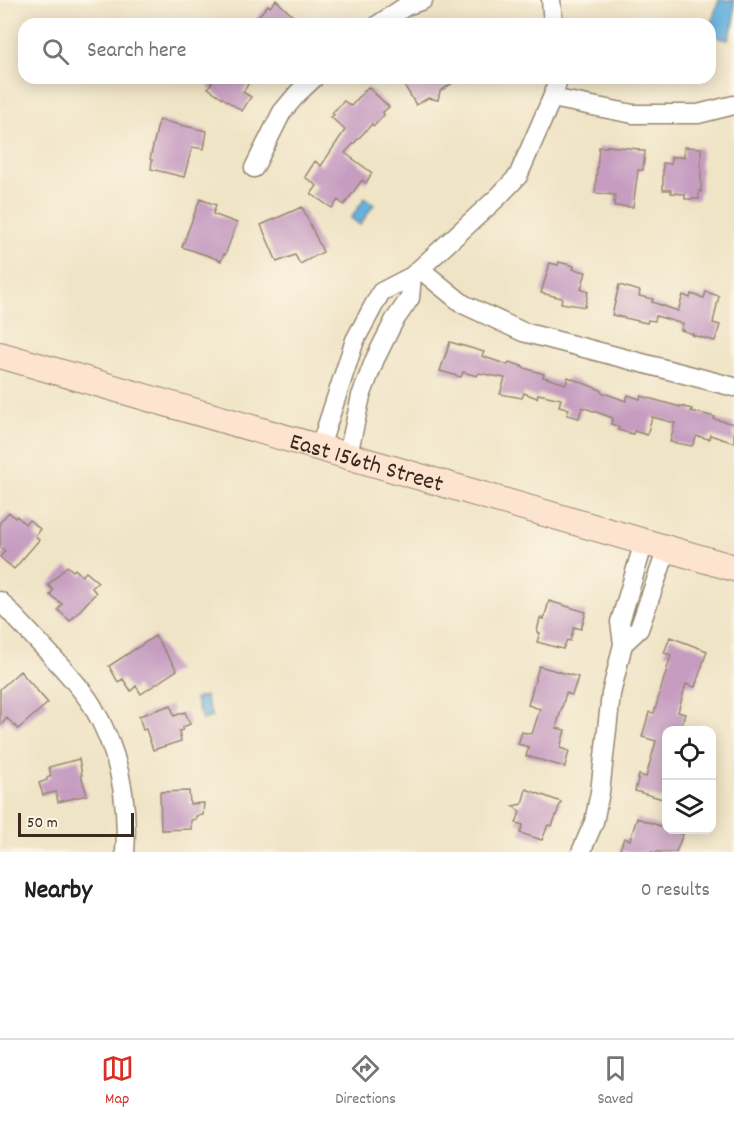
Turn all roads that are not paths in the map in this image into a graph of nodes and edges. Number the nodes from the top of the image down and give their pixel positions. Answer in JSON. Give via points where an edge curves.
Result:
{"nodes":[{"id":1,"x":423,"y":0,"type":"edge"},
{"id":2,"x":551,"y":0,"type":"edge"},
{"id":3,"x":388,"y":18,"type":"edge"},
{"id":4,"x":552,"y":18,"type":"edge"},
{"id":5,"x":308,"y":84,"type":"edge"},
{"id":6,"x":557,"y":84,"type":"edge"},
{"id":7,"x":552,"y":98,"type":"junction"},
{"id":8,"x":734,"y":105,"type":"edge"},
{"id":9,"x":254,"y":168,"type":"dead end"},
{"id":10,"x":416,"y":273,"type":"junction"},
{"id":11,"x":0,"y":355,"type":"edge"},
{"id":12,"x":734,"y":387,"type":"edge"},
{"id":13,"x":320,"y":447,"type":"junction"},
{"id":14,"x":348,"y":455,"type":"junction"},
{"id":15,"x":655,"y":545,"type":"junction"},
{"id":16,"x":734,"y":568,"type":"edge"},
{"id":17,"x":0,"y":601,"type":"edge"},
{"id":18,"x":623,"y":644,"type":"junction"},
{"id":19,"x":125,"y":852,"type":"edge"},
{"id":20,"x":581,"y":852,"type":"edge"}],
"edges":[{"from":1,"to":3,"type":"street"},
{"from":2,"to":4,"type":"street"},
{"from":5,"to":9,"type":"street","via":[[282,112]]},
{"from":6,"to":7,"type":"street"},
{"from":7,"to":8,"type":"street","via":[[633,114],[699,114]]},
{"from":7,"to":10,"type":"street","via":[[518,176]]},
{"from":10,"to":12,"type":"street","via":[[463,304],[523,332]]},
{"from":10,"to":13,"type":"street","via":[[381,292],[355,340]]},
{"from":10,"to":14,"type":"street","via":[[410,298],[375,359],[361,396]]},
{"from":11,"to":13,"type":"street","name":"East 156th Street"},
{"from":13,"to":14,"type":"street","name":"East 156th Street"},
{"from":14,"to":15,"type":"street","name":"East 156th Street"},
{"from":15,"to":16,"type":"street","name":"East 156th Street"},
{"from":15,"to":18,"type":"street","via":[[620,622]]},
{"from":15,"to":18,"type":"street","via":[[639,629]]},
{"from":17,"to":19,"type":"street","via":[[92,704],[113,746],[122,780]]},
{"from":18,"to":20,"type":"street","via":[[611,694],[594,822]]}]}
